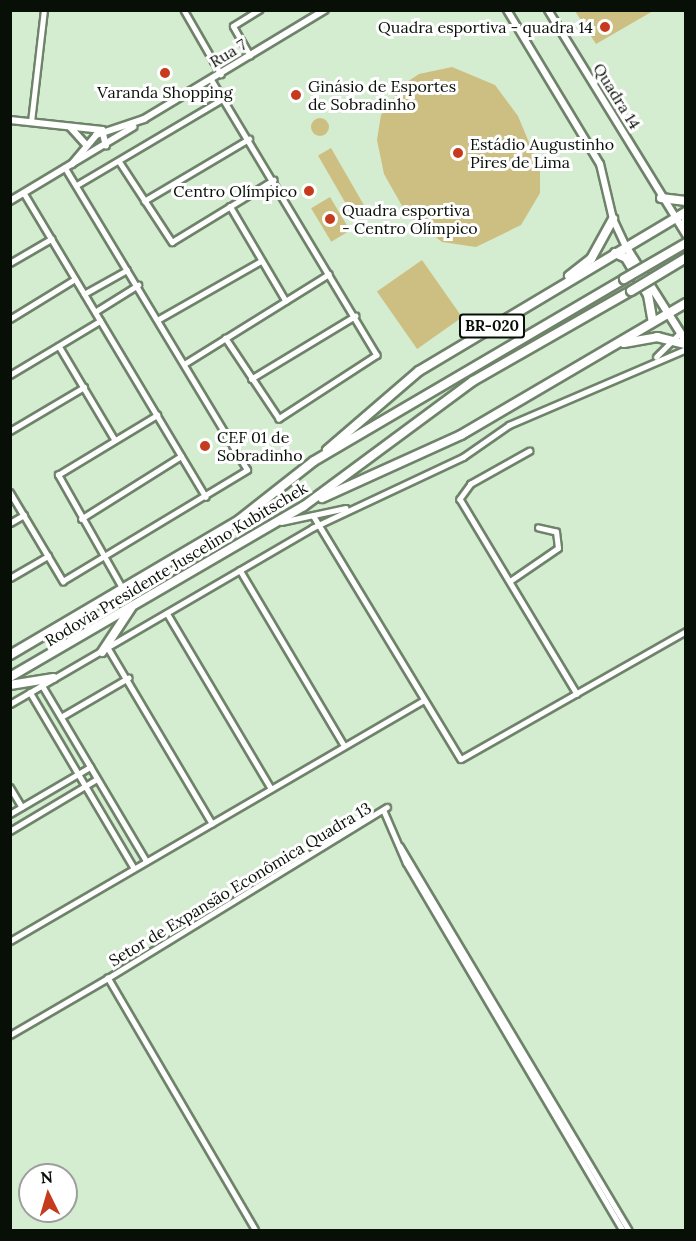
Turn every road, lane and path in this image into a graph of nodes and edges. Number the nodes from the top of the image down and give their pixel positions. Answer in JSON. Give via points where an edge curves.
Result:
{"nodes":[{"id":1,"x":44,"y":10,"type":"edge"},
{"id":2,"x":184,"y":10,"type":"edge"},
{"id":3,"x":259,"y":10,"type":"edge"},
{"id":4,"x":325,"y":10,"type":"edge"},
{"id":5,"x":507,"y":10,"type":"edge"},
{"id":6,"x":548,"y":10,"type":"edge"},
{"id":7,"x":250,"y":56,"type":"junction"},
{"id":8,"x":221,"y":74,"type":"junction"},
{"id":9,"x":211,"y":79,"type":"junction"},
{"id":10,"x":224,"y":98,"type":"junction"},
{"id":11,"x":144,"y":119,"type":"junction"},
{"id":12,"x":10,"y":120,"type":"edge"},
{"id":13,"x":31,"y":122,"type":"junction"},
{"id":14,"x":69,"y":127,"type":"junction"},
{"id":15,"x":105,"y":131,"type":"junction"},
{"id":16,"x":249,"y":139,"type":"junction"},
{"id":17,"x":87,"y":145,"type":"junction"},
{"id":18,"x":103,"y":147,"type":"junction"},
{"id":19,"x":119,"y":161,"type":"junction"},
{"id":20,"x":72,"y":164,"type":"junction"},
{"id":21,"x":65,"y":168,"type":"junction"},
{"id":22,"x":273,"y":180,"type":"junction"},
{"id":23,"x":77,"y":185,"type":"junction"},
{"id":24,"x":24,"y":193,"type":"junction"},
{"id":25,"x":661,"y":198,"type":"junction"},
{"id":26,"x":10,"y":201,"type":"edge"},
{"id":27,"x":144,"y":201,"type":"junction"},
{"id":28,"x":686,"y":201,"type":"edge"},
{"id":29,"x":230,"y":206,"type":"junction"},
{"id":30,"x":686,"y":214,"type":"edge"},
{"id":31,"x":676,"y":218,"type":"junction"},
{"id":32,"x":613,"y":219,"type":"junction"},
{"id":33,"x":686,"y":225,"type":"edge"},
{"id":34,"x":686,"y":234,"type":"edge"},
{"id":35,"x":51,"y":239,"type":"junction"},
{"id":36,"x":686,"y":243,"type":"edge"},
{"id":37,"x":626,"y":247,"type":"junction"},
{"id":38,"x":615,"y":254,"type":"junction"},
{"id":39,"x":686,"y":258,"type":"edge"},
{"id":40,"x":261,"y":261,"type":"junction"},
{"id":41,"x":10,"y":262,"type":"edge"},
{"id":42,"x":127,"y":270,"type":"junction"},
{"id":43,"x":329,"y":274,"type":"junction"},
{"id":44,"x":75,"y":279,"type":"junction"},
{"id":45,"x":138,"y":285,"type":"junction"},
{"id":46,"x":84,"y":294,"type":"junction"},
{"id":47,"x":541,"y":296,"type":"junction"},
{"id":48,"x":286,"y":302,"type":"junction"},
{"id":49,"x":686,"y":303,"type":"edge"},
{"id":50,"x":95,"y":312,"type":"junction"},
{"id":51,"x":666,"y":314,"type":"junction"},
{"id":52,"x":355,"y":316,"type":"junction"},
{"id":53,"x":159,"y":319,"type":"junction"},
{"id":54,"x":10,"y":320,"type":"edge"},
{"id":55,"x":100,"y":321,"type":"junction"},
{"id":56,"x":653,"y":322,"type":"junction"},
{"id":57,"x":225,"y":338,"type":"junction"},
{"id":58,"x":677,"y":338,"type":"junction"},
{"id":59,"x":686,"y":343,"type":"edge"},
{"id":60,"x":59,"y":346,"type":"junction"},
{"id":61,"x":609,"y":349,"type":"junction"},
{"id":62,"x":686,"y":349,"type":"edge"},
{"id":63,"x":652,"y":361,"type":"junction"},
{"id":64,"x":186,"y":363,"type":"junction"},
{"id":65,"x":10,"y":375,"type":"edge"},
{"id":66,"x":251,"y":379,"type":"junction"},
{"id":67,"x":84,"y":387,"type":"junction"},
{"id":68,"x":157,"y":415,"type":"junction"},
{"id":69,"x":10,"y":431,"type":"edge"},
{"id":70,"x":115,"y":440,"type":"junction"},
{"id":71,"x":530,"y":451,"type":"dead end"},
{"id":72,"x":181,"y":456,"type":"junction"},
{"id":73,"x":314,"y":461,"type":"junction"},
{"id":74,"x":10,"y":492,"type":"edge"},
{"id":75,"x":206,"y":497,"type":"junction"},
{"id":76,"x":304,"y":506,"type":"junction"},
{"id":77,"x":355,"y":507,"type":"junction"},
{"id":78,"x":24,"y":515,"type":"junction"},
{"id":79,"x":313,"y":515,"type":"junction"},
{"id":80,"x":81,"y":519,"type":"junction"},
{"id":81,"x":10,"y":523,"type":"edge"},
{"id":82,"x":274,"y":523,"type":"junction"},
{"id":83,"x":318,"y":525,"type":"junction"},
{"id":84,"x":538,"y":528,"type":"dead end"},
{"id":85,"x":48,"y":556,"type":"junction"},
{"id":86,"x":103,"y":558,"type":"junction"},
{"id":87,"x":240,"y":570,"type":"junction"},
{"id":88,"x":10,"y":578,"type":"edge"},
{"id":89,"x":510,"y":581,"type":"junction"},
{"id":90,"x":123,"y":588,"type":"junction"},
{"id":91,"x":133,"y":605,"type":"junction"},
{"id":92,"x":167,"y":613,"type":"junction"},
{"id":93,"x":686,"y":631,"type":"edge"},
{"id":94,"x":105,"y":650,"type":"junction"},
{"id":95,"x":10,"y":655,"type":"edge"},
{"id":96,"x":10,"y":677,"type":"edge"},
{"id":97,"x":53,"y":678,"type":"junction"},
{"id":98,"x":128,"y":678,"type":"junction"},
{"id":99,"x":10,"y":685,"type":"edge"},
{"id":100,"x":42,"y":685,"type":"junction"},
{"id":101,"x":30,"y":692,"type":"junction"},
{"id":102,"x":577,"y":694,"type":"junction"},
{"id":103,"x":422,"y":701,"type":"junction"},
{"id":104,"x":10,"y":704,"type":"edge"},
{"id":105,"x":61,"y":717,"type":"junction"},
{"id":106,"x":344,"y":745,"type":"junction"},
{"id":107,"x":90,"y":766,"type":"junction"},
{"id":108,"x":79,"y":774,"type":"junction"},
{"id":109,"x":97,"y":779,"type":"junction"},
{"id":110,"x":86,"y":786,"type":"junction"},
{"id":111,"x":10,"y":787,"type":"edge"},
{"id":112,"x":271,"y":788,"type":"junction"},
{"id":113,"x":22,"y":807,"type":"junction"},
{"id":114,"x":10,"y":814,"type":"edge"},
{"id":115,"x":212,"y":823,"type":"junction"},
{"id":116,"x":10,"y":831,"type":"edge"},
{"id":117,"x":396,"y":842,"type":"junction"},
{"id":118,"x":146,"y":860,"type":"junction"},
{"id":119,"x":134,"y":868,"type":"junction"},
{"id":120,"x":10,"y":941,"type":"edge"},
{"id":121,"x":108,"y":978,"type":"junction"},
{"id":122,"x":10,"y":1035,"type":"edge"},
{"id":123,"x":255,"y":1230,"type":"edge"},
{"id":124,"x":622,"y":1230,"type":"edge"},
{"id":125,"x":629,"y":1230,"type":"edge"}],
"edges":[{"from":1,"to":13,"type":"street"},
{"from":2,"to":8,"type":"street"},
{"from":3,"to":7,"type":"street","via":[[233,26]]},
{"from":4,"to":7,"type":"main road","name":"Rua 7"},
{"from":5,"to":32,"type":"main road","via":[[600,164]]},
{"from":6,"to":25,"type":"main road","name":"Quadra 14"},
{"from":7,"to":8,"type":"main road","name":"Rua 7"},
{"from":8,"to":9,"type":"main road","name":"Rua 7"},
{"from":9,"to":10,"type":"street"},
{"from":9,"to":11,"type":"main road","name":"Rua 7"},
{"from":10,"to":16,"type":"street"},
{"from":10,"to":19,"type":"street"},
{"from":11,"to":15,"type":"main road","name":"Rua 7"},
{"from":11,"to":18,"type":"main road","name":"Rua 7"},
{"from":12,"to":13,"type":"main road"},
{"from":13,"to":14,"type":"main road"},
{"from":14,"to":15,"type":"main road"},
{"from":14,"to":17,"type":"main road"},
{"from":15,"to":17,"type":"main road","name":"Rua 7"},
{"from":15,"to":18,"type":"main road"},
{"from":16,"to":22,"type":"street"},
{"from":16,"to":27,"type":"street"},
{"from":17,"to":18,"type":"main road"},
{"from":17,"to":20,"type":"main road","name":"Rua 7"},
{"from":18,"to":20,"type":"main road","name":"Rua 7"},
{"from":19,"to":23,"type":"street"},
{"from":19,"to":27,"type":"street"},
{"from":20,"to":21,"type":"main road","name":"Rua 7"},
{"from":21,"to":23,"type":"street"},
{"from":21,"to":24,"type":"main road","name":"Rua 7"},
{"from":22,"to":29,"type":"street"},
{"from":22,"to":43,"type":"street"},
{"from":23,"to":42,"type":"street"},
{"from":24,"to":26,"type":"main road","name":"Rua 7"},
{"from":24,"to":35,"type":"street"},
{"from":25,"to":28,"type":"highway"},
{"from":25,"to":31,"type":"main road","name":"Quadra 14"},
{"from":27,"to":29,"type":"street","via":[[172,242]]},
{"from":29,"to":40,"type":"street"},
{"from":30,"to":31,"type":"highway","number":"BR-020"},
{"from":30,"to":33,"type":"highway"},
{"from":31,"to":34,"type":"main road"},
{"from":31,"to":37,"type":"highway","number":"BR-020"},
{"from":32,"to":37,"type":"main road"},
{"from":32,"to":47,"type":"highway","via":[[591,259]]},
{"from":35,"to":41,"type":"street"},
{"from":35,"to":44,"type":"street"},
{"from":36,"to":73,"type":"highway","name":"Rodovia Presidente Juscelino Kubitschek","number":"BR-020","bridge":true},
{"from":37,"to":38,"type":"highway","number":"BR-020"},
{"from":37,"to":51,"type":"main road"},
{"from":38,"to":47,"type":"highway","number":"BR-020"},
{"from":38,"to":56,"type":"highway","via":[[626,258],[648,295]]},
{"from":39,"to":76,"type":"highway","name":"Rodovia Presidente Juscelino Kubitschek","number":"BR-020","bridge":true,"via":[[472,381]]},
{"from":40,"to":48,"type":"street"},
{"from":40,"to":53,"type":"street"},
{"from":42,"to":45,"type":"street"},
{"from":42,"to":46,"type":"street"},
{"from":43,"to":48,"type":"street"},
{"from":43,"to":52,"type":"street"},
{"from":44,"to":46,"type":"street"},
{"from":44,"to":54,"type":"street"},
{"from":45,"to":50,"type":"street"},
{"from":45,"to":53,"type":"street"},
{"from":46,"to":50,"type":"street"},
{"from":47,"to":73,"type":"highway","number":"BR-020","via":[[404,381]]},
{"from":48,"to":57,"type":"street"},
{"from":49,"to":51,"type":"highway","number":"BR-020"},
{"from":50,"to":55,"type":"street"},
{"from":51,"to":56,"type":"highway","number":"BR-020"},
{"from":51,"to":58,"type":"main road"},
{"from":52,"to":66,"type":"street"},
{"from":52,"to":66,"type":"street","via":[[377,355],[279,419]]},
{"from":53,"to":64,"type":"street"},
{"from":55,"to":60,"type":"street"},
{"from":55,"to":68,"type":"street"},
{"from":56,"to":61,"type":"highway","number":"BR-020"},
{"from":57,"to":64,"type":"street"},
{"from":57,"to":66,"type":"street"},
{"from":58,"to":59,"type":"highway"},
{"from":58,"to":61,"type":"highway","via":[[647,337]]},
{"from":58,"to":63,"type":"street"},
{"from":60,"to":65,"type":"street"},
{"from":60,"to":67,"type":"street"},
{"from":61,"to":76,"type":"highway","number":"BR-020","via":[[460,435]]},
{"from":62,"to":63,"type":"street"},
{"from":63,"to":77,"type":"street","via":[[509,426],[463,457]]},
{"from":64,"to":75,"type":"street","via":[[247,470]]},
{"from":67,"to":69,"type":"street"},
{"from":67,"to":70,"type":"street"},
{"from":68,"to":70,"type":"street"},
{"from":68,"to":72,"type":"street"},
{"from":70,"to":80,"type":"street","via":[[58,475]]},
{"from":71,"to":89,"type":"street","via":[[460,495]]},
{"from":72,"to":75,"type":"street"},
{"from":72,"to":80,"type":"street"},
{"from":73,"to":90,"type":"highway","name":"Rodovia Presidente Juscelino Kubitschek","number":"BR-020","via":[[239,520]]},
{"from":74,"to":78,"type":"street"},
{"from":75,"to":86,"type":"street"},
{"from":76,"to":82,"type":"highway","name":"Rodovia Presidente Juscelino Kubitschek","number":"BR-020"},
{"from":77,"to":79,"type":"street"},
{"from":77,"to":83,"type":"street"},
{"from":78,"to":81,"type":"street"},
{"from":78,"to":85,"type":"street"},
{"from":79,"to":82,"type":"street"},
{"from":79,"to":83,"type":"street"},
{"from":80,"to":86,"type":"street"},
{"from":82,"to":91,"type":"highway","name":"Rodovia Presidente Juscelino Kubitschek","number":"BR-020"},
{"from":83,"to":87,"type":"street"},
{"from":83,"to":103,"type":"street"},
{"from":84,"to":89,"type":"street","via":[[556,532],[558,548]]},
{"from":85,"to":86,"type":"street","via":[[63,581]]},
{"from":85,"to":88,"type":"street"},
{"from":86,"to":90,"type":"street"},
{"from":87,"to":92,"type":"street"},
{"from":87,"to":106,"type":"street"},
{"from":89,"to":102,"type":"street"},
{"from":90,"to":95,"type":"highway","name":"Rodovia Presidente Juscelino Kubitschek","number":"BR-020"},
{"from":91,"to":94,"type":"highway"},
{"from":91,"to":96,"type":"highway","name":"Rodovia Presidente Juscelino Kubitschek","number":"BR-020"},
{"from":92,"to":94,"type":"street"},
{"from":92,"to":112,"type":"street"},
{"from":93,"to":102,"type":"street"},
{"from":94,"to":97,"type":"street"},
{"from":94,"to":98,"type":"street"},
{"from":97,"to":99,"type":"highway"},
{"from":97,"to":100,"type":"street"},
{"from":98,"to":105,"type":"street"},
{"from":98,"to":115,"type":"street"},
{"from":100,"to":101,"type":"street"},
{"from":100,"to":105,"type":"street"},
{"from":101,"to":104,"type":"street"},
{"from":101,"to":108,"type":"street"},
{"from":102,"to":103,"type":"street","via":[[465,759],[455,756]]},
{"from":103,"to":106,"type":"street"},
{"from":105,"to":107,"type":"street"},
{"from":106,"to":112,"type":"street"},
{"from":107,"to":108,"type":"street"},
{"from":107,"to":109,"type":"street"},
{"from":108,"to":110,"type":"street"},
{"from":108,"to":113,"type":"street"},
{"from":109,"to":110,"type":"street"},
{"from":109,"to":118,"type":"street"},
{"from":110,"to":116,"type":"street"},
{"from":110,"to":119,"type":"street"},
{"from":111,"to":113,"type":"street"},
{"from":112,"to":115,"type":"street"},
{"from":113,"to":114,"type":"street"},
{"from":115,"to":118,"type":"street"},
{"from":117,"to":121,"type":"street","name":"Setor de Expansão Econômica Quadra 13","via":[[385,809]]},
{"from":117,"to":124,"type":"street"},
{"from":117,"to":125,"type":"street","via":[[439,904]]},
{"from":118,"to":119,"type":"street"},
{"from":119,"to":120,"type":"street"},
{"from":121,"to":122,"type":"street"},
{"from":121,"to":123,"type":"street","name":"Setor de Expansão Econômica Quadra 13"}]}
